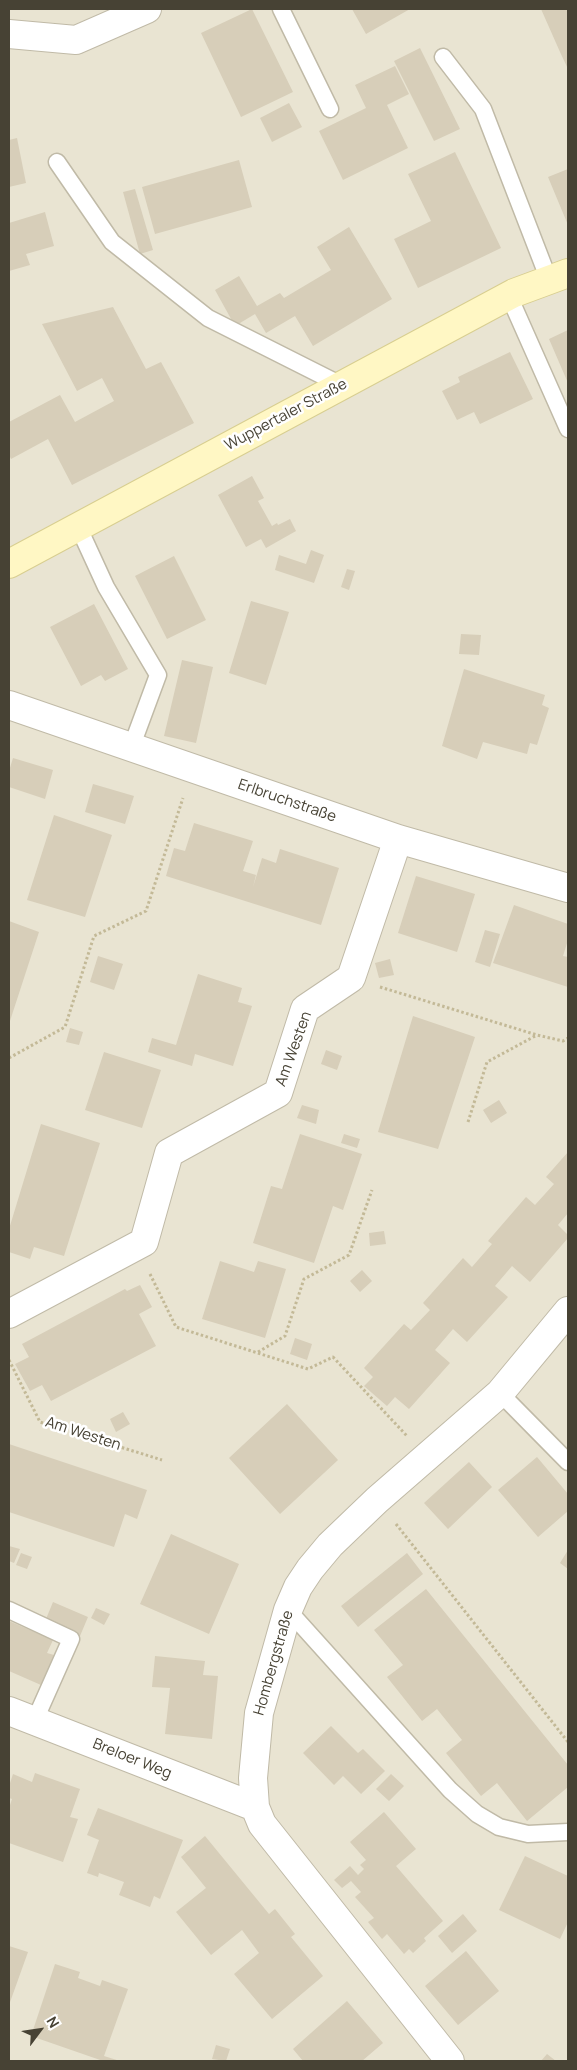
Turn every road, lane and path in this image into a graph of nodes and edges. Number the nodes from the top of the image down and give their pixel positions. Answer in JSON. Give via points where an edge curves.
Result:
{"nodes":[{"id":1,"x":147,"y":9,"type":"edge"},
{"id":2,"x":281,"y":9,"type":"edge"},
{"id":3,"x":9,"y":34,"type":"edge"},
{"id":4,"x":443,"y":57,"type":"dead end"},
{"id":5,"x":330,"y":109,"type":"dead end"},
{"id":6,"x":57,"y":162,"type":"dead end"},
{"id":7,"x":559,"y":277,"type":"edge"},
{"id":8,"x":509,"y":296,"type":"junction"},
{"id":9,"x":341,"y":385,"type":"junction"},
{"id":10,"x":568,"y":429,"type":"edge"},
{"id":11,"x":78,"y":526,"type":"junction"},
{"id":12,"x":9,"y":564,"type":"edge"},
{"id":13,"x":9,"y":705,"type":"edge"},
{"id":14,"x":131,"y":748,"type":"junction"},
{"id":15,"x":192,"y":768,"type":"junction"},
{"id":16,"x":398,"y":840,"type":"junction"},
{"id":17,"x":568,"y":888,"type":"edge"},
{"id":18,"x":351,"y":978,"type":"junction"},
{"id":19,"x":537,"y":1035,"type":"junction"},
{"id":20,"x":568,"y":1038,"type":"edge"},
{"id":21,"x":9,"y":1058,"type":"edge"},
{"id":22,"x":468,"y":1122,"type":"dead end"},
{"id":23,"x":372,"y":1190,"type":"dead end"},
{"id":24,"x":136,"y":1246,"type":"junction"},
{"id":25,"x":568,"y":1311,"type":"edge"},
{"id":26,"x":9,"y":1314,"type":"edge"},
{"id":27,"x":258,"y":1352,"type":"junction"},
{"id":28,"x":9,"y":1360,"type":"edge"},
{"id":29,"x":500,"y":1393,"type":"junction"},
{"id":30,"x":426,"y":1456,"type":"junction"},
{"id":31,"x":162,"y":1460,"type":"dead end"},
{"id":32,"x":568,"y":1462,"type":"edge"},
{"id":33,"x":377,"y":1500,"type":"junction"},
{"id":34,"x":9,"y":1610,"type":"edge"},
{"id":35,"x":288,"y":1610,"type":"junction"},
{"id":36,"x":9,"y":1711,"type":"edge"},
{"id":37,"x":35,"y":1720,"type":"junction"},
{"id":38,"x":568,"y":1742,"type":"edge"},
{"id":39,"x":255,"y":1807,"type":"junction"},
{"id":40,"x":568,"y":1832,"type":"edge"},
{"id":41,"x":450,"y":2061,"type":"edge"}],
"edges":[{"from":1,"to":3,"type":"street","via":[[76,40]]},
{"from":2,"to":5,"type":"lane"},
{"from":4,"to":7,"type":"lane","via":[[483,109]]},
{"from":6,"to":9,"type":"lane","via":[[112,242],[208,318]]},
{"from":7,"to":8,"type":"main road","name":"Wuppertaler Straße"},
{"from":8,"to":9,"type":"main road","name":"Wuppertaler Straße"},
{"from":8,"to":10,"type":"lane"},
{"from":9,"to":11,"type":"main road","name":"Wuppertaler Straße"},
{"from":11,"to":12,"type":"main road","name":"Wuppertaler Straße"},
{"from":11,"to":14,"type":"lane","via":[[106,588],[158,675]]},
{"from":13,"to":14,"type":"street","name":"Erlbruchstraße"},
{"from":14,"to":15,"type":"street","name":"Erlbruchstraße"},
{"from":15,"to":16,"type":"street","name":"Erlbruchstraße"},
{"from":15,"to":21,"type":"path","via":[[146,911],[94,936],[66,1027]]},
{"from":16,"to":17,"type":"street","name":"Erlbruchstraße"},
{"from":16,"to":18,"type":"street"},
{"from":18,"to":19,"type":"path"},
{"from":18,"to":24,"type":"street","name":"Am Westen","via":[[305,1009],[278,1093],[169,1153],[144,1242]]},
{"from":19,"to":20,"type":"path"},
{"from":19,"to":22,"type":"path","via":[[487,1062]]},
{"from":23,"to":27,"type":"path","via":[[349,1255],[304,1279],[285,1336]]},
{"from":24,"to":26,"type":"street","name":"Am Westen"},
{"from":24,"to":27,"type":"path","via":[[176,1327]]},
{"from":25,"to":29,"type":"street","name":"Hombergstraße"},
{"from":27,"to":30,"type":"path","via":[[308,1369],[333,1357]]},
{"from":28,"to":31,"type":"path","name":"Am Westen","via":[[40,1422]]},
{"from":29,"to":30,"type":"street","name":"Hombergstraße"},
{"from":29,"to":32,"type":"lane"},
{"from":30,"to":33,"type":"street","name":"Hombergstraße"},
{"from":33,"to":35,"type":"street","name":"Hombergstraße","via":[[310,1569]]},
{"from":33,"to":38,"type":"path"},
{"from":34,"to":37,"type":"lane","via":[[71,1639]]},
{"from":35,"to":39,"type":"street","name":"Hombergstraße","via":[[259,1712],[253,1778]]},
{"from":35,"to":40,"type":"lane","via":[[450,1790],[477,1814],[499,1827],[528,1834]]},
{"from":36,"to":37,"type":"street","name":"Breloer Weg"},
{"from":37,"to":39,"type":"street","name":"Breloer Weg"},
{"from":39,"to":41,"type":"street","name":"Hombergstraße","via":[[262,1824]]}]}
